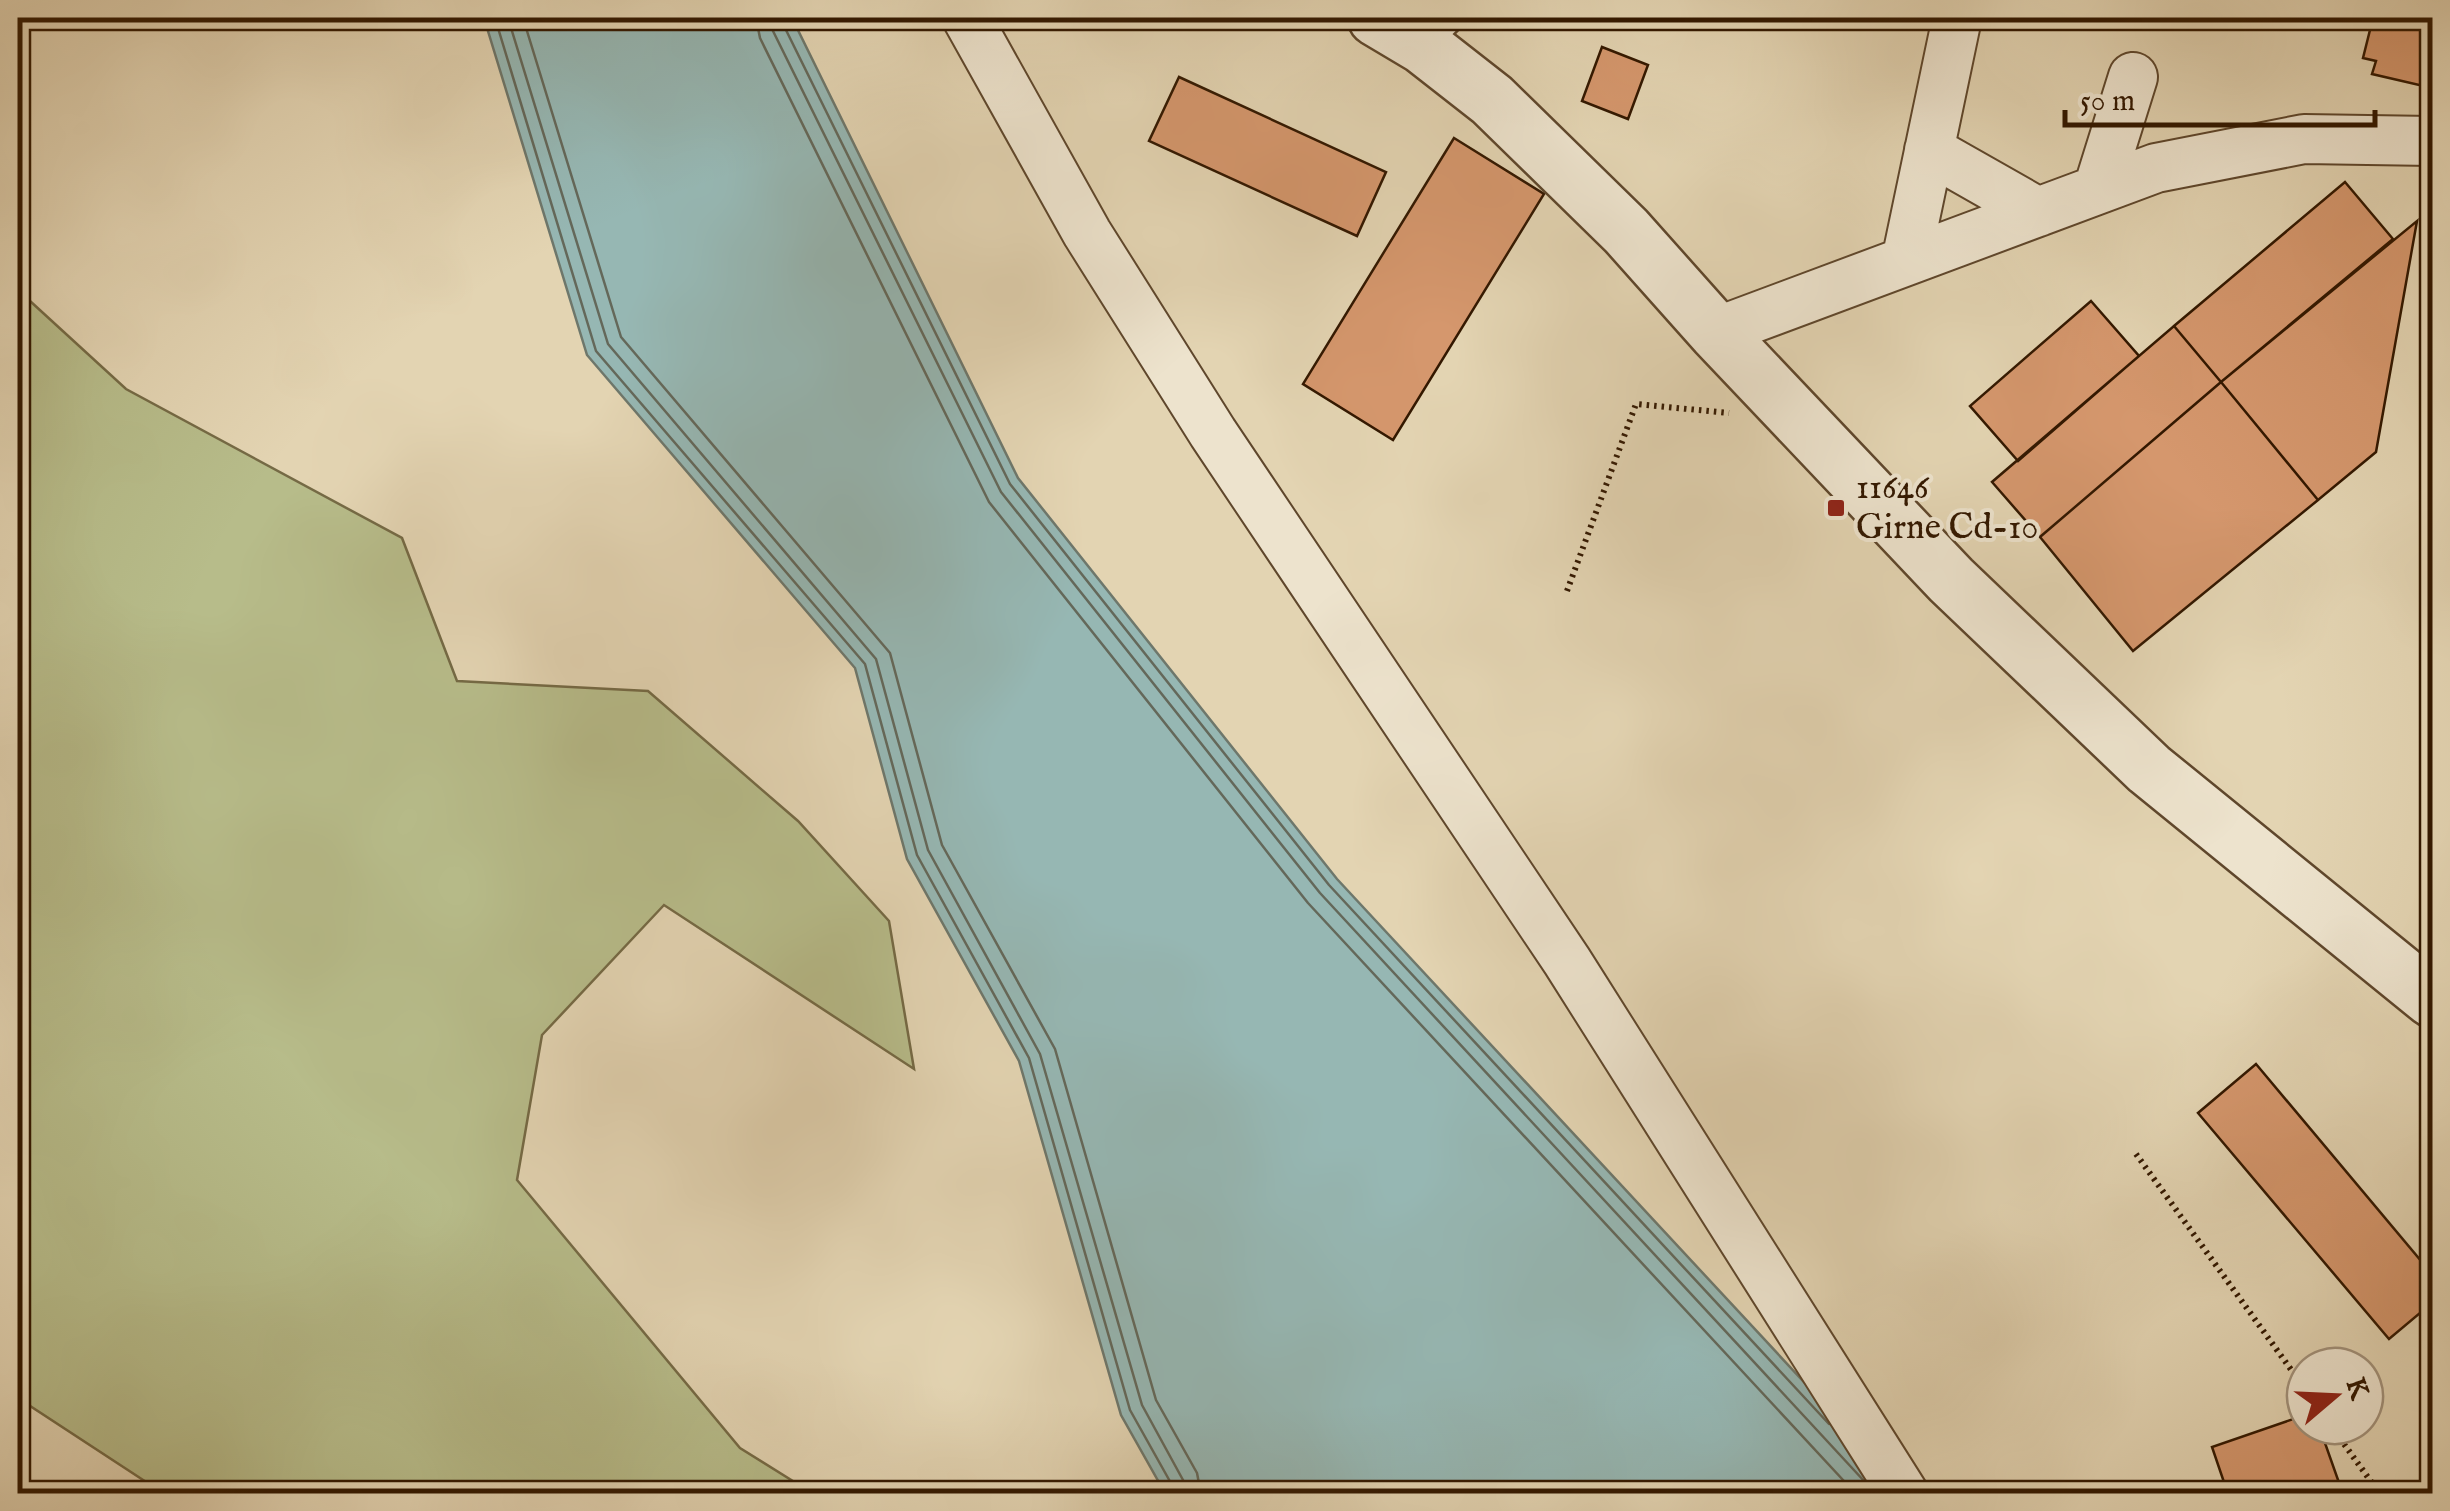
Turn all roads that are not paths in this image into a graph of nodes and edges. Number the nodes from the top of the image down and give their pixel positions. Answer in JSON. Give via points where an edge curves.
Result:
{"nodes":[{"id":1,"x":966,"y":18,"type":"edge"},
{"id":2,"x":1376,"y":18,"type":"edge"},
{"id":3,"x":1956,"y":18,"type":"edge"},
{"id":4,"x":1437,"y":32,"type":"edge"},
{"id":5,"x":2133,"y":76,"type":"dead end"},
{"id":6,"x":2432,"y":141,"type":"edge"},
{"id":7,"x":1929,"y":150,"type":"junction"},
{"id":8,"x":2098,"y":189,"type":"junction"},
{"id":9,"x":2038,"y":212,"type":"junction"},
{"id":10,"x":1906,"y":261,"type":"junction"},
{"id":11,"x":1716,"y":332,"type":"junction"},
{"id":12,"x":2432,"y":999,"type":"edge"},
{"id":13,"x":1904,"y":1494,"type":"edge"}],
"edges":[{"from":1,"to":13,"type":"street","via":[[1087,232],[1213,433],[1578,978]]},
{"from":2,"to":4,"type":"street"},
{"from":3,"to":7,"type":"street"},
{"from":4,"to":11,"type":"street","via":[[1492,100],[1626,231]]},
{"from":5,"to":8,"type":"street"},
{"from":6,"to":8,"type":"street","via":[[2304,139],[2156,168]]},
{"from":7,"to":9,"type":"street"},
{"from":7,"to":10,"type":"street"},
{"from":8,"to":9,"type":"street"},
{"from":9,"to":10,"type":"street"},
{"from":10,"to":11,"type":"street"},
{"from":11,"to":12,"type":"street","via":[[1950,580],[2149,769]]}]}
